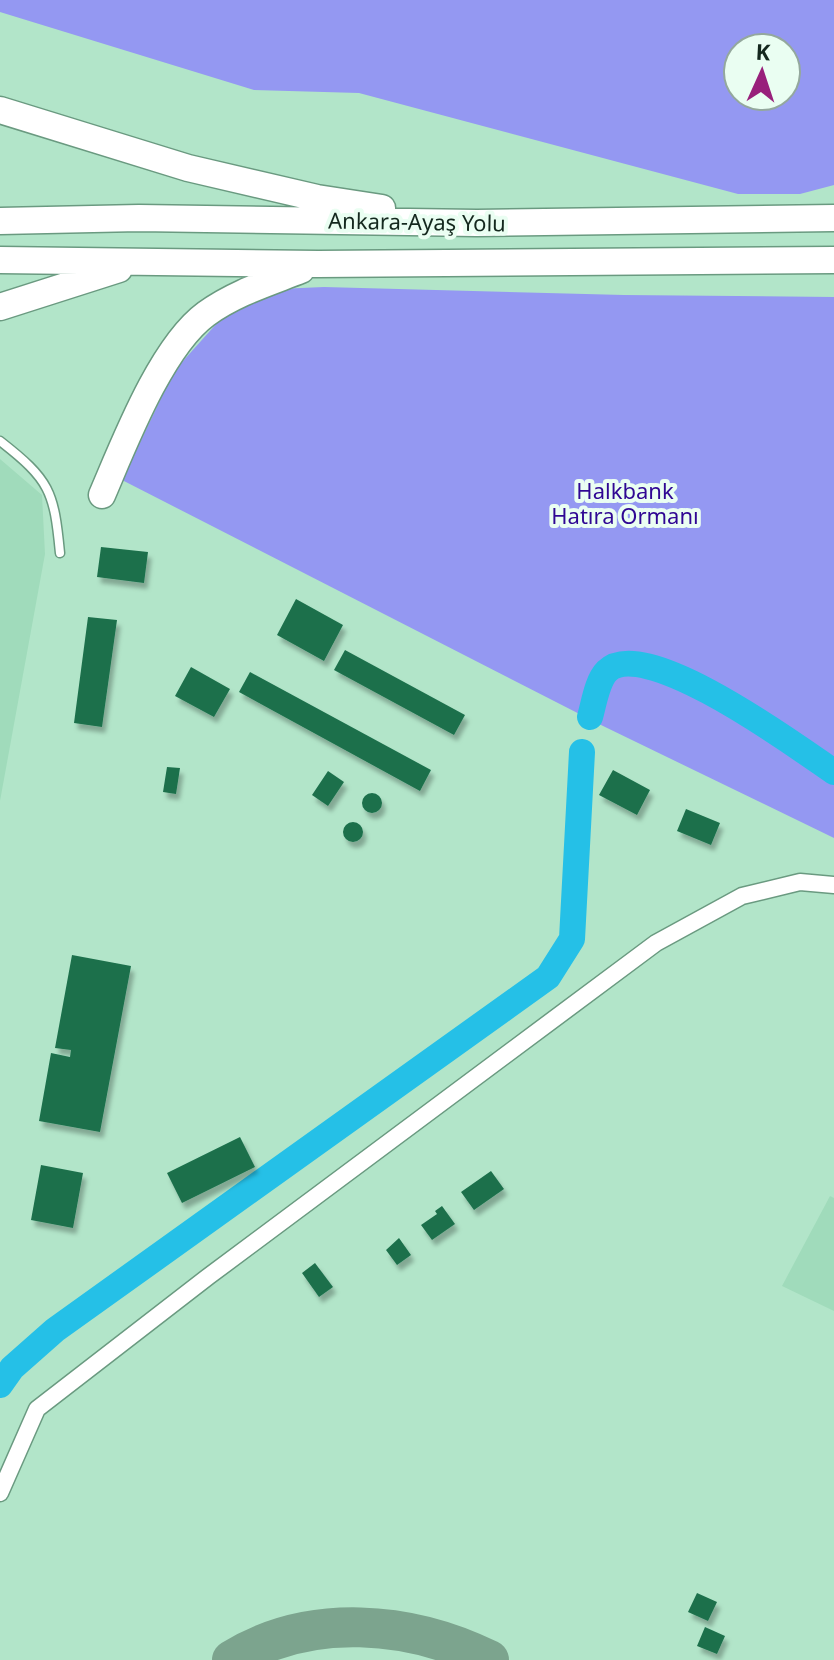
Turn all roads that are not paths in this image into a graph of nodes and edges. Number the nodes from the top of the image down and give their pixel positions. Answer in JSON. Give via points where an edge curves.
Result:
{"nodes":[{"id":1,"x":0,"y":110,"type":"edge"},
{"id":2,"x":834,"y":210,"type":"edge"},
{"id":3,"x":776,"y":217,"type":"junction"},
{"id":4,"x":834,"y":218,"type":"edge"},
{"id":5,"x":0,"y":221,"type":"edge"},
{"id":6,"x":477,"y":223,"type":"junction"},
{"id":7,"x":0,"y":260,"type":"edge"},
{"id":8,"x":834,"y":260,"type":"edge"},
{"id":9,"x":146,"y":261,"type":"junction"},
{"id":10,"x":730,"y":262,"type":"junction"},
{"id":11,"x":318,"y":264,"type":"junction"},
{"id":12,"x":834,"y":269,"type":"edge"},
{"id":13,"x":0,"y":307,"type":"edge"},
{"id":14,"x":0,"y":441,"type":"edge"},
{"id":15,"x":0,"y":447,"type":"edge"},
{"id":16,"x":16,"y":453,"type":"junction"},
{"id":17,"x":102,"y":495,"type":"dead end"},
{"id":18,"x":60,"y":553,"type":"dead end"},
{"id":19,"x":834,"y":885,"type":"edge"},
{"id":20,"x":0,"y":1493,"type":"edge"}],
"edges":[{"from":1,"to":6,"type":"highway","via":[[243,182]]},
{"from":2,"to":3,"type":"highway"},
{"from":3,"to":4,"type":"highway","name":"Ankara-Ayaş Yolu"},
{"from":3,"to":6,"type":"highway","name":"Ankara-Ayaş Yolu"},
{"from":5,"to":6,"type":"highway","name":"Ankara-Ayaş Yolu"},
{"from":7,"to":9,"type":"highway","name":"Ankara-Ayaş Yolu"},
{"from":8,"to":10,"type":"highway","name":"Ankara-Ayaş Yolu"},
{"from":9,"to":11,"type":"highway","name":"Ankara-Ayaş Yolu"},
{"from":9,"to":13,"type":"highway"},
{"from":10,"to":11,"type":"highway","name":"Ankara-Ayaş Yolu"},
{"from":10,"to":12,"type":"highway"},
{"from":11,"to":17,"type":"highway","via":[[242,292],[205,314],[180,338],[130,427]]},
{"from":14,"to":16,"type":"lane"},
{"from":15,"to":16,"type":"lane"},
{"from":16,"to":18,"type":"lane","via":[[49,491]]},
{"from":19,"to":20,"type":"street","via":[[800,882],[742,896],[656,943],[37,1409]]}]}
